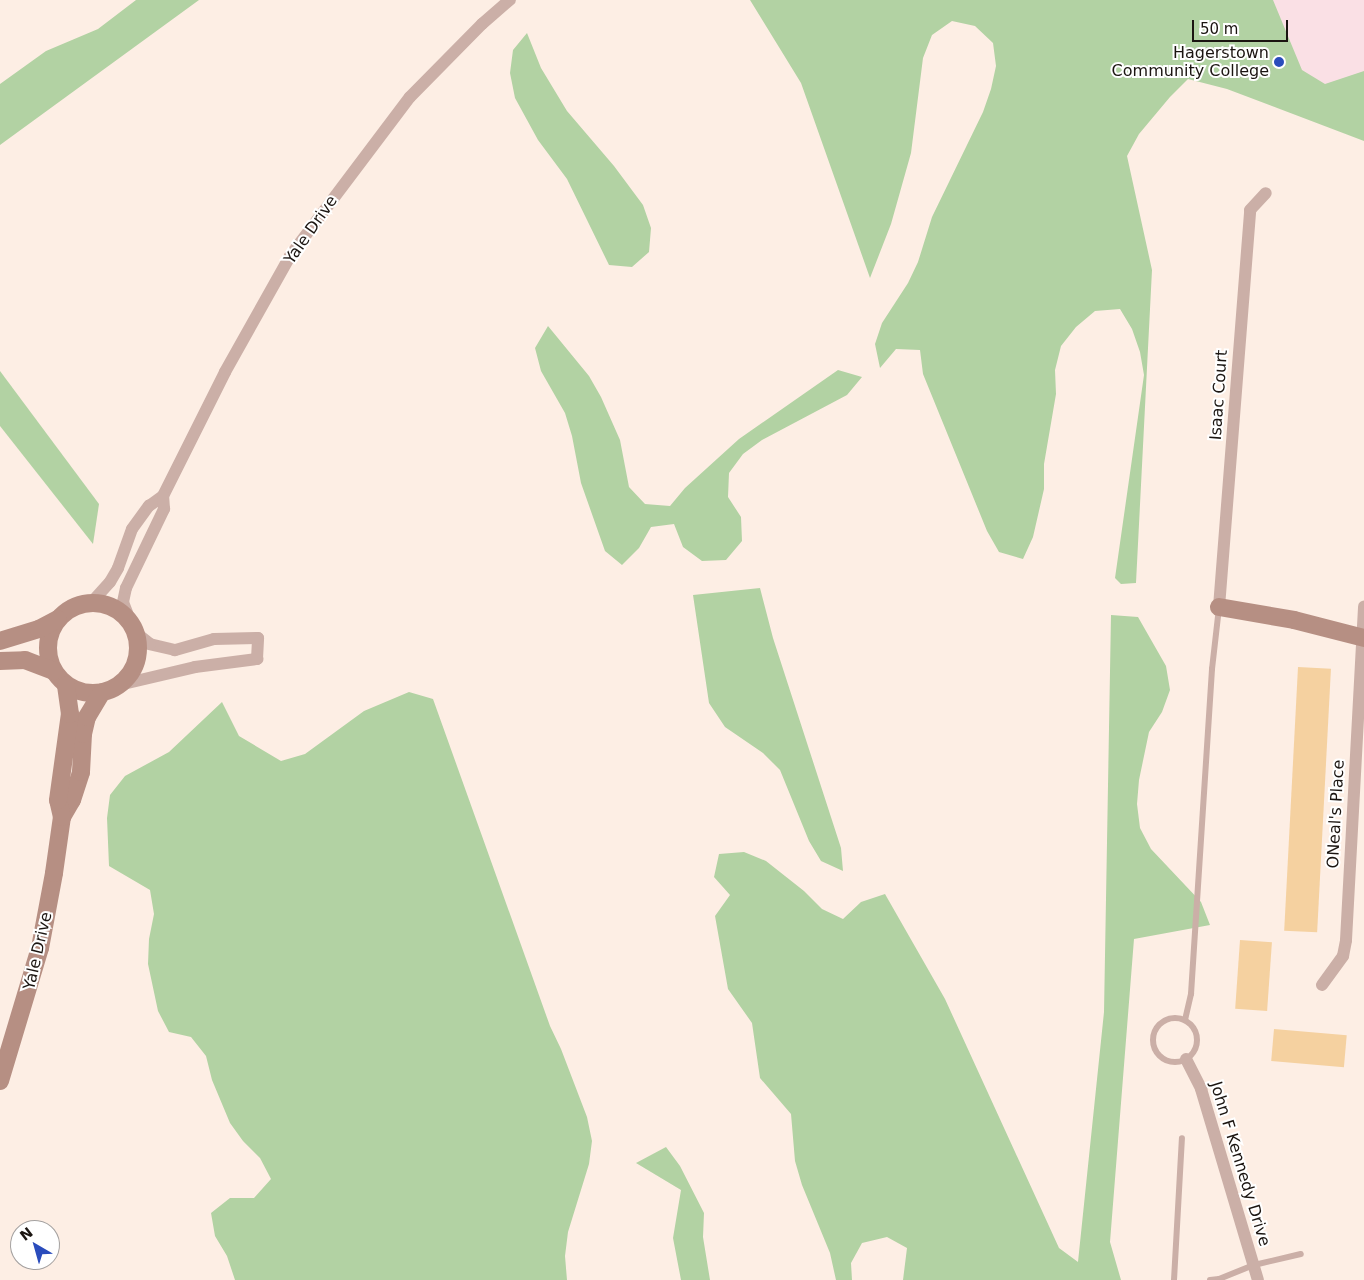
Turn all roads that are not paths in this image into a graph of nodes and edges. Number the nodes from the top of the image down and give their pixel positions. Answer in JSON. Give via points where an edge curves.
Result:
{"nodes":[{"id":1,"x":510,"y":0,"type":"edge"},
{"id":2,"x":1266,"y":193,"type":"dead end"},
{"id":3,"x":163,"y":496,"type":"junction"},
{"id":4,"x":91,"y":603,"type":"junction"},
{"id":5,"x":1364,"y":606,"type":"edge"},
{"id":6,"x":1219,"y":607,"type":"junction"},
{"id":7,"x":58,"y":619,"type":"junction"},
{"id":8,"x":133,"y":628,"type":"junction"},
{"id":9,"x":1363,"y":638,"type":"edge"},
{"id":10,"x":0,"y":641,"type":"edge"},
{"id":11,"x":0,"y":661,"type":"edge"},
{"id":12,"x":54,"y":671,"type":"junction"},
{"id":13,"x":119,"y":684,"type":"junction"},
{"id":14,"x":66,"y":685,"type":"junction"},
{"id":15,"x":102,"y":692,"type":"junction"},
{"id":16,"x":62,"y":817,"type":"junction"},
{"id":17,"x":1322,"y":985,"type":"dead end"},
{"id":18,"x":1185,"y":1020,"type":"junction"},
{"id":19,"x":1186,"y":1059,"type":"junction"},
{"id":20,"x":0,"y":1081,"type":"edge"},
{"id":21,"x":1182,"y":1138,"type":"dead end"},
{"id":22,"x":1302,"y":1254,"type":"dead end"},
{"id":23,"x":1254,"y":1265,"type":"junction"},
{"id":24,"x":1174,"y":1280,"type":"edge"},
{"id":25,"x":1210,"y":1280,"type":"edge"},
{"id":26,"x":1258,"y":1280,"type":"edge"}],
"edges":[{"from":1,"to":3,"type":"street","name":"Yale Drive","via":[[410,97],[290,256]]},
{"from":2,"to":6,"type":"street","name":"Isaac Court","via":[[1250,210]]},
{"from":3,"to":4,"type":"street","name":"Yale Drive","via":[[149,506],[132,529],[118,568]]},
{"from":3,"to":8,"type":"street","name":"Yale Drive","via":[[164,509],[126,588],[123,602]]},
{"from":4,"to":7,"type":"street","via":[[73,608]]},
{"from":4,"to":8,"type":"street","via":[[118,610]]},
{"from":5,"to":9,"type":"street","name":"ONeal's Place"},
{"from":6,"to":9,"type":"street","via":[[1286,618]]},
{"from":6,"to":18,"type":"lane","via":[[1212,669],[1191,994]]},
{"from":7,"to":10,"type":"street","via":[[39,629]]},
{"from":7,"to":12,"type":"street","via":[[48,644]]},
{"from":8,"to":13,"type":"street","via":[[138,651],[136,661],[127,678]]},
{"from":8,"to":13,"type":"street","via":[[150,644],[175,650],[214,639],[258,638],[257,659]]},
{"from":9,"to":17,"type":"street","name":"ONeal's Place","via":[[1346,940],[1343,956]]},
{"from":11,"to":12,"type":"street","via":[[26,660]]},
{"from":12,"to":14,"type":"street"},
{"from":13,"to":15,"type":"street"},
{"from":14,"to":15,"type":"street","via":[[83,692]]},
{"from":14,"to":16,"type":"street","name":"Yale Drive","via":[[70,714],[58,800]]},
{"from":15,"to":16,"type":"street","name":"Yale Drive","via":[[87,717],[81,772],[72,800]]},
{"from":16,"to":20,"type":"street","name":"Yale Drive","via":[[40,948]]},
{"from":18,"to":19,"type":"lane","via":[[1194,1028],[1198,1042],[1192,1055]]},
{"from":18,"to":19,"type":"lane","via":[[1175,1018],[1161,1023],[1153,1043],[1159,1056],[1165,1060],[1180,1062]]},
{"from":19,"to":23,"type":"street","name":"John F Kennedy Drive","via":[[1201,1089]]},
{"from":21,"to":24,"type":"lane"},
{"from":22,"to":23,"type":"lane"},
{"from":23,"to":25,"type":"lane"},
{"from":23,"to":26,"type":"street","name":"John F Kennedy Drive"}]}
